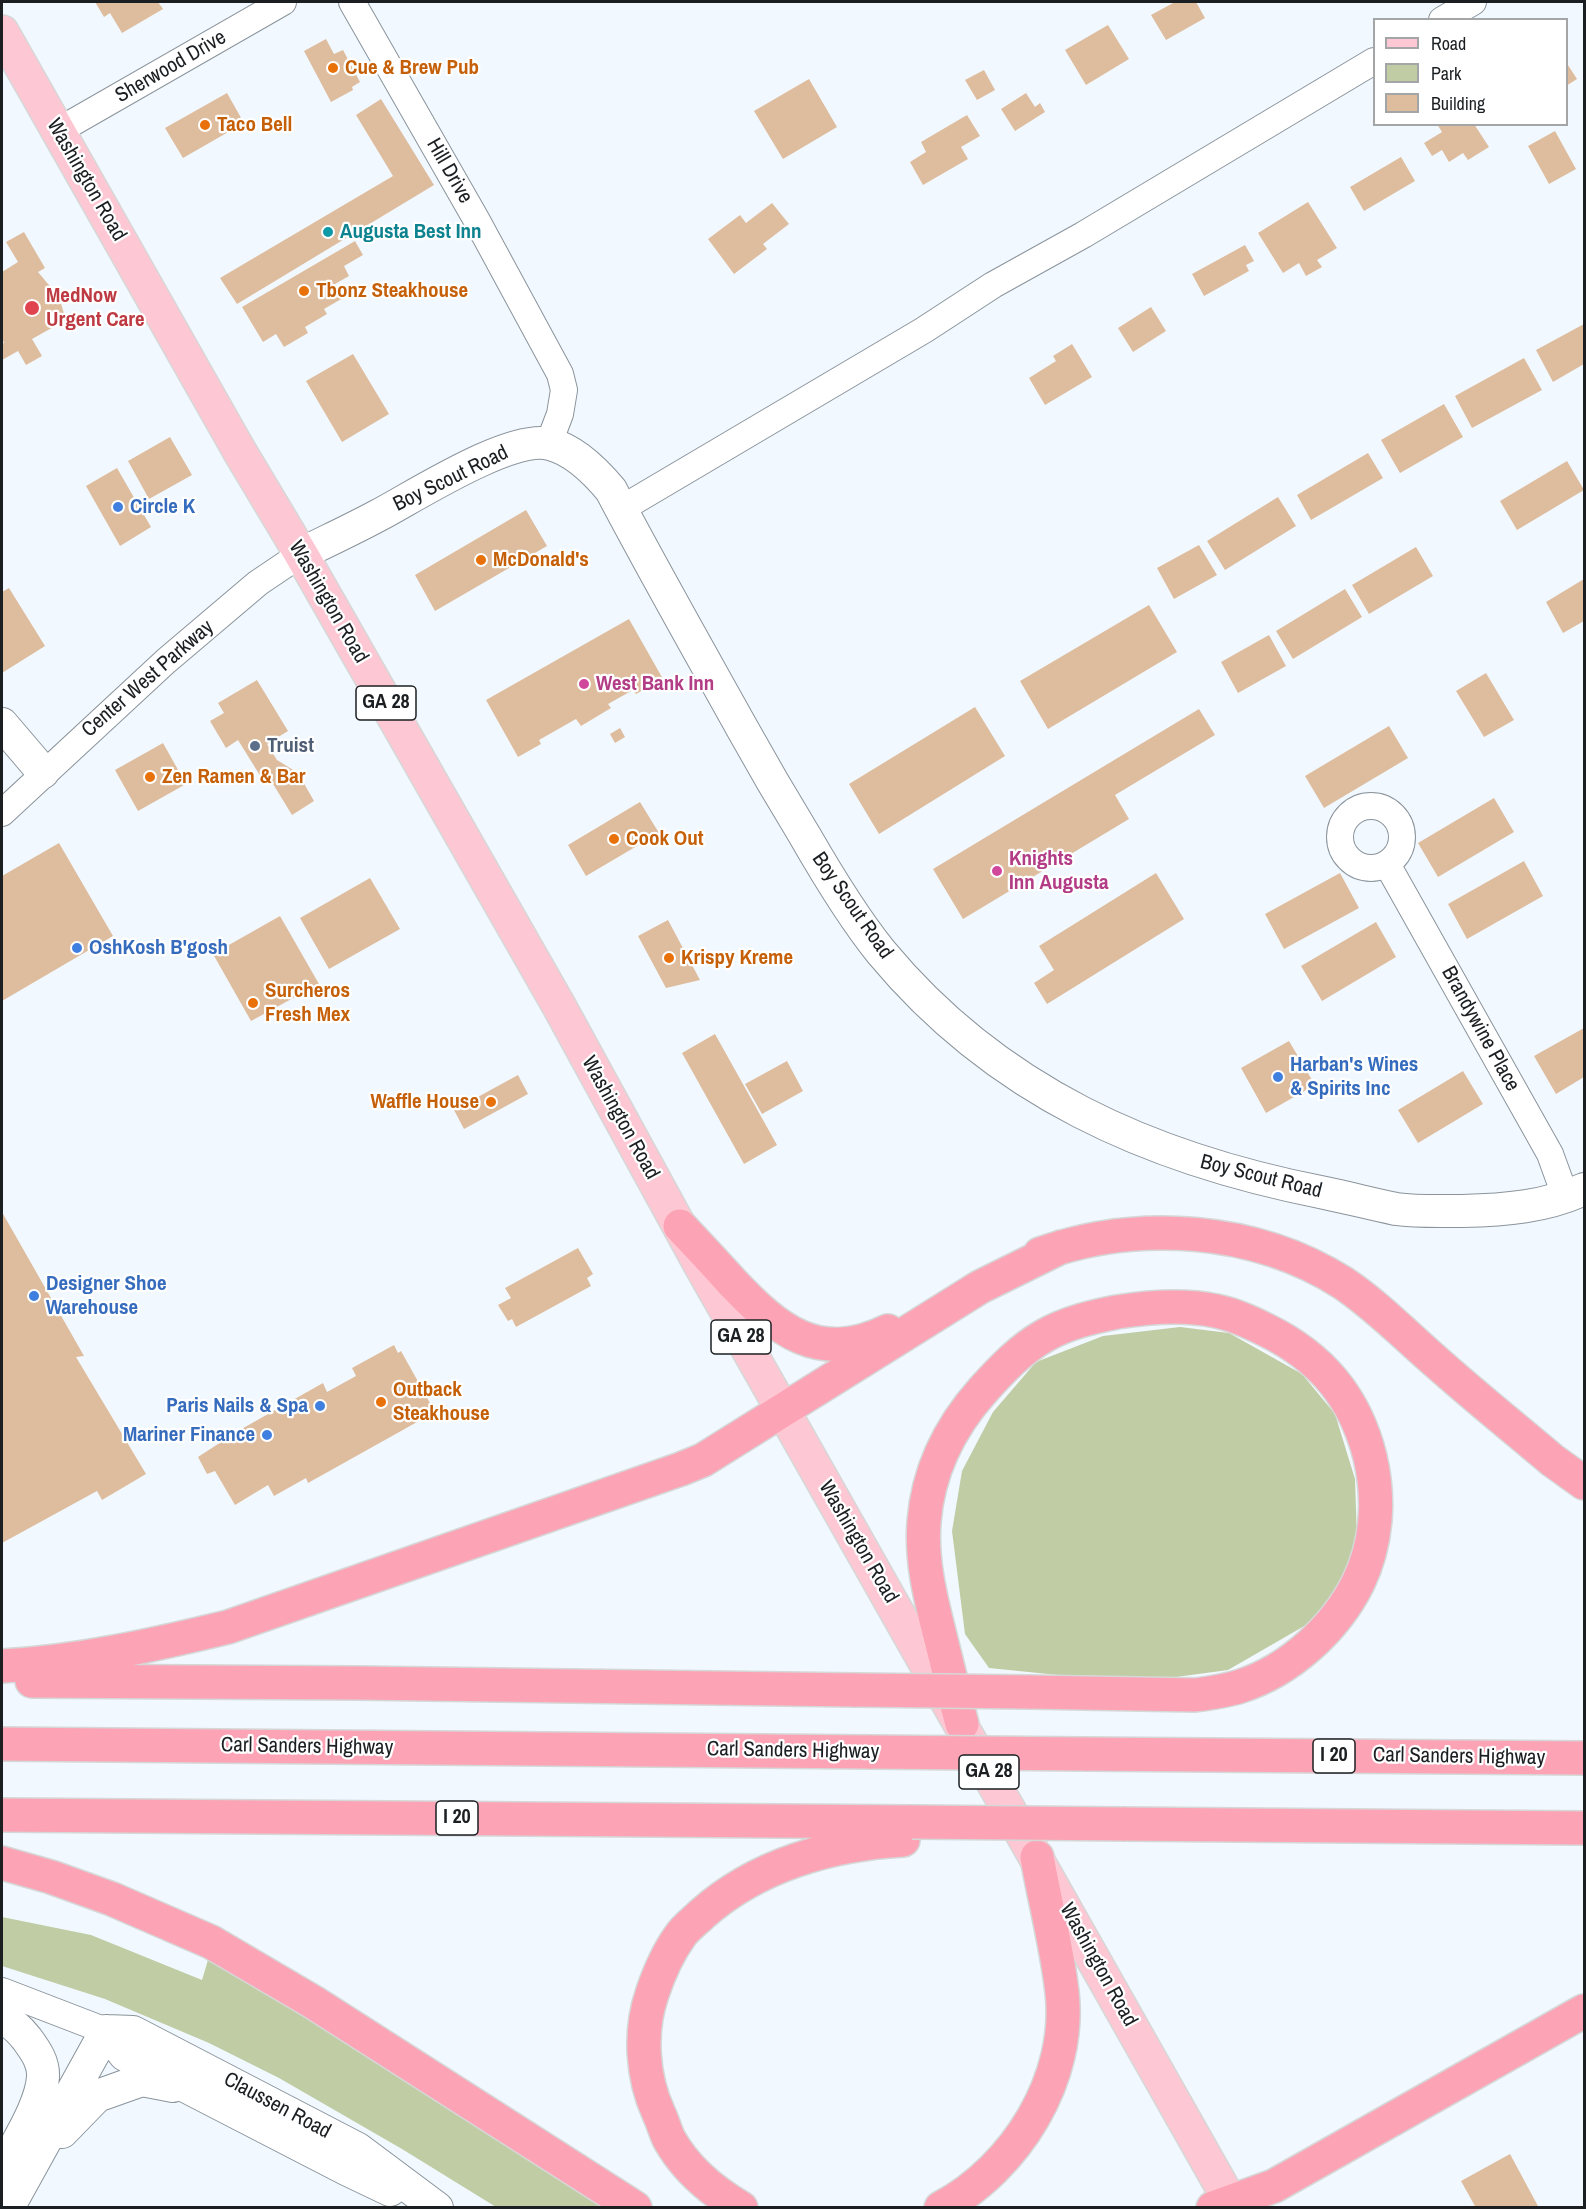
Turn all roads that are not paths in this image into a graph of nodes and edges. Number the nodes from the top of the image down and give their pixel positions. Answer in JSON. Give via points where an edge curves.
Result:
{"nodes":[{"id":1,"x":283,"y":2,"type":"edge"},
{"id":2,"x":352,"y":2,"type":"edge"},
{"id":3,"x":1473,"y":2,"type":"edge"},
{"id":4,"x":1445,"y":18,"type":"edge"},
{"id":5,"x":2,"y":32,"type":"edge"},
{"id":6,"x":1373,"y":63,"type":"edge"},
{"id":7,"x":58,"y":131,"type":"junction"},
{"id":8,"x":549,"y":443,"type":"junction"},
{"id":9,"x":621,"y":508,"type":"junction"},
{"id":10,"x":301,"y":554,"type":"junction"},
{"id":11,"x":2,"y":724,"type":"edge"},
{"id":12,"x":43,"y":772,"type":"junction"},
{"id":13,"x":2,"y":813,"type":"edge"},
{"id":14,"x":1387,"y":864,"type":"dead end"},
{"id":15,"x":1575,"y":1193,"type":"edge"},
{"id":16,"x":680,"y":1226,"type":"junction"},
{"id":17,"x":1060,"y":1247,"type":"junction"},
{"id":18,"x":783,"y":1410,"type":"junction"},
{"id":19,"x":1584,"y":1483,"type":"edge"},
{"id":20,"x":2,"y":1666,"type":"edge"},
{"id":21,"x":2,"y":1680,"type":"edge"},
{"id":22,"x":962,"y":1724,"type":"junction"},
{"id":23,"x":2,"y":1744,"type":"edge"},
{"id":24,"x":1584,"y":1758,"type":"edge"},
{"id":25,"x":2,"y":1815,"type":"edge"},
{"id":26,"x":1584,"y":1828,"type":"edge"},
{"id":27,"x":917,"y":1830,"type":"junction"},
{"id":28,"x":1037,"y":1857,"type":"junction"},
{"id":29,"x":2,"y":1863,"type":"edge"},
{"id":30,"x":2,"y":1991,"type":"edge"},
{"id":31,"x":1584,"y":2011,"type":"edge"},
{"id":32,"x":2,"y":2018,"type":"edge"},
{"id":33,"x":105,"y":2031,"type":"junction"},
{"id":34,"x":193,"y":2090,"type":"junction"},
{"id":35,"x":40,"y":2150,"type":"junction"},
{"id":36,"x":2,"y":2172,"type":"edge"},
{"id":37,"x":1226,"y":2205,"type":"edge"},
{"id":38,"x":8,"y":2208,"type":"edge"},
{"id":39,"x":429,"y":2208,"type":"edge"},
{"id":40,"x":437,"y":2208,"type":"edge"},
{"id":41,"x":635,"y":2208,"type":"edge"},
{"id":42,"x":741,"y":2208,"type":"edge"},
{"id":43,"x":941,"y":2208,"type":"edge"}],
"edges":[{"from":1,"to":7,"type":"street","name":"Sherwood Drive"},
{"from":2,"to":8,"type":"street","name":"Hill Drive","via":[[560,374],[564,390]]},
{"from":3,"to":4,"type":"street"},
{"from":5,"to":7,"type":"main road","name":"Washington Road","number":"GA 28"},
{"from":6,"to":9,"type":"street"},
{"from":7,"to":10,"type":"main road","name":"Washington Road","number":"GA 28"},
{"from":8,"to":9,"type":"street","name":"Boy Scout Road","via":[[597,473]]},
{"from":8,"to":10,"type":"street","name":"Boy Scout Road","via":[[526,445],[483,459]]},
{"from":9,"to":15,"type":"street","name":"Boy Scout Road","via":[[765,768],[855,919],[945,1019],[1007,1067],[1048,1094],[1127,1135],[1225,1170],[1278,1184],[1398,1209],[1431,1211],[1507,1210]]},
{"from":10,"to":12,"type":"street","name":"Center West Parkway","via":[[258,583]]},
{"from":10,"to":16,"type":"main road","name":"Washington Road","number":"GA 28"},
{"from":11,"to":12,"type":"street"},
{"from":12,"to":13,"type":"street","name":"Center West Parkway"},
{"from":14,"to":15,"type":"street","name":"Brandywine Place"},
{"from":16,"to":17,"type":"highway","via":[[772,1322],[805,1339],[835,1345],[876,1336],[972,1279]]},
{"from":16,"to":18,"type":"main road","name":"Washington Road","number":"GA 28"},
{"from":17,"to":18,"type":"highway","via":[[980,1287]]},
{"from":17,"to":19,"type":"highway","via":[[1100,1238],[1188,1233],[1264,1247],[1298,1260],[1345,1284]]},
{"from":18,"to":20,"type":"highway","via":[[703,1460],[670,1473],[228,1627],[164,1643],[31,1665]]},
{"from":18,"to":22,"type":"main road","name":"Washington Road","number":"GA 28"},
{"from":21,"to":22,"type":"highway","bridge":true,"via":[[357,1683],[856,1690],[1028,1692],[1195,1695],[1219,1692],[1243,1686],[1273,1671],[1334,1621],[1350,1599],[1371,1548],[1376,1501],[1366,1443],[1355,1415],[1325,1370],[1304,1352],[1250,1322],[1218,1311],[1145,1307],[1079,1321],[1045,1335],[996,1376],[951,1432],[929,1485],[924,1522],[928,1587]]},
{"from":22,"to":28,"type":"main road","name":"Washington Road","number":"GA 28"},
{"from":23,"to":24,"type":"highway","name":"Carl Sanders Highway","number":"I 20","bridge":true},
{"from":25,"to":27,"type":"highway","number":"I 20"},
{"from":26,"to":27,"type":"highway","number":"I 20","bridge":true,"via":[[1091,1824]]},
{"from":27,"to":42,"type":"highway","via":[[797,1859],[745,1882],[718,1900],[681,1934],[668,1954],[648,2007],[645,2066],[652,2099],[681,2156],[702,2180]]},
{"from":28,"to":37,"type":"main road","name":"Washington Road","number":"GA 28"},
{"from":28,"to":43,"type":"highway","via":[[1063,1993],[1063,2030],[1055,2062],[1035,2117],[1003,2160],[967,2192]]},
{"from":29,"to":41,"type":"highway","via":[[112,1899],[211,1942],[323,2008]]},
{"from":30,"to":33,"type":"street","name":"Claussen Road"},
{"from":31,"to":37,"type":"highway","via":[[1274,2186]]},
{"from":32,"to":36,"type":"street","via":[[34,2048],[43,2077],[35,2107]]},
{"from":33,"to":34,"type":"street","name":"Claussen Road","via":[[125,2055]]},
{"from":33,"to":35,"type":"street"},
{"from":33,"to":40,"type":"street","name":"Claussen Road","via":[[133,2032],[347,2143]]},
{"from":34,"to":35,"type":"street","via":[[142,2080],[97,2096]]},
{"from":34,"to":39,"type":"street","name":"Claussen Road"},
{"from":35,"to":38,"type":"street"}]}
